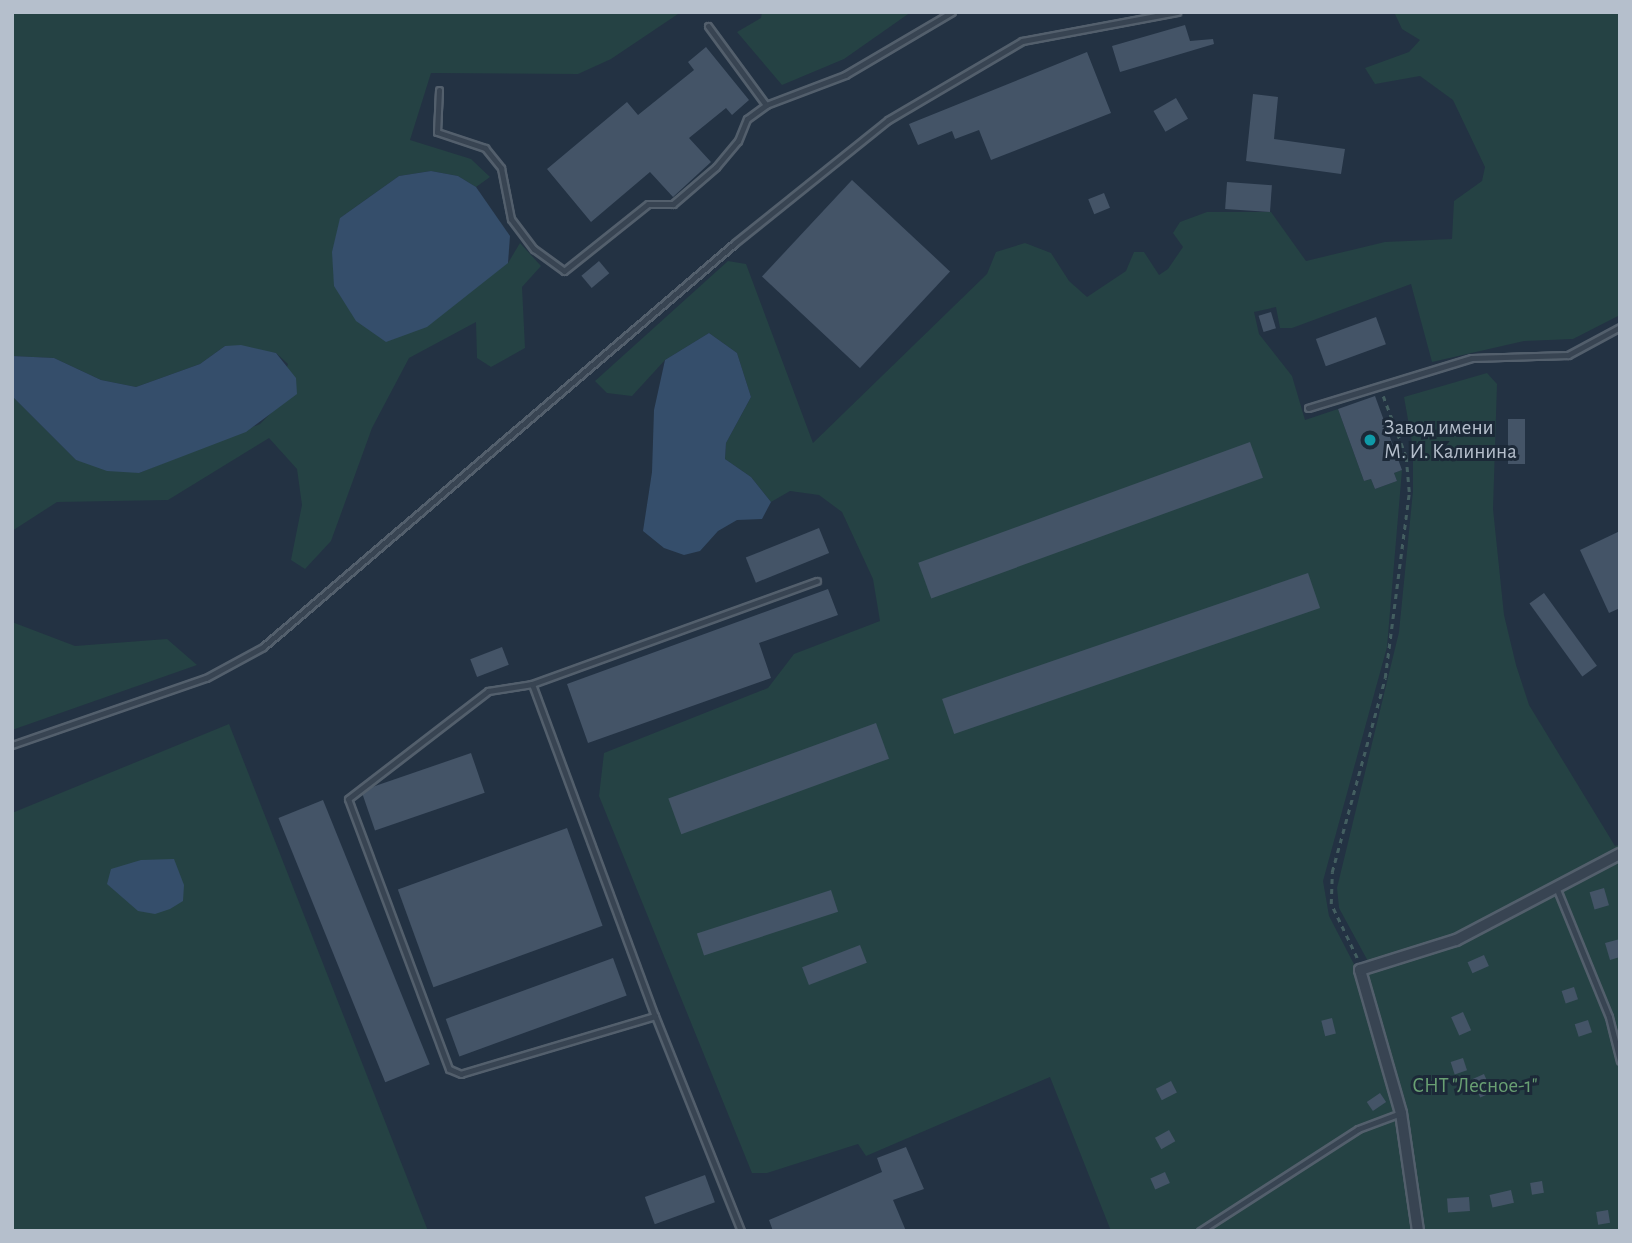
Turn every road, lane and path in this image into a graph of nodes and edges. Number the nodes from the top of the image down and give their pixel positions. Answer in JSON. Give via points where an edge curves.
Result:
{"nodes":[{"id":1,"x":952,"y":12,"type":"edge"},
{"id":2,"x":1177,"y":12,"type":"edge"},
{"id":3,"x":708,"y":26,"type":"dead end"},
{"id":4,"x":439,"y":90,"type":"dead end"},
{"id":5,"x":766,"y":104,"type":"junction"},
{"id":6,"x":1620,"y":327,"type":"edge"},
{"id":7,"x":1381,"y":386,"type":"junction"},
{"id":8,"x":1308,"y":408,"type":"dead end"},
{"id":9,"x":817,"y":580,"type":"dead end"},
{"id":10,"x":532,"y":684,"type":"junction"},
{"id":11,"x":12,"y":745,"type":"edge"},
{"id":12,"x":1620,"y":854,"type":"edge"},
{"id":13,"x":1556,"y":887,"type":"junction"},
{"id":14,"x":1360,"y":970,"type":"junction"},
{"id":15,"x":655,"y":1016,"type":"junction"},
{"id":16,"x":1620,"y":1061,"type":"edge"},
{"id":17,"x":1401,"y":1112,"type":"junction"},
{"id":18,"x":741,"y":1231,"type":"edge"},
{"id":19,"x":1200,"y":1231,"type":"edge"},
{"id":20,"x":1418,"y":1231,"type":"edge"}],
"edges":[{"from":1,"to":5,"type":"lane","via":[[845,75]]},
{"from":2,"to":11,"type":"lane","via":[[1022,41],[888,120],[735,243],[263,647],[206,678]]},
{"from":3,"to":5,"type":"lane"},
{"from":4,"to":5,"type":"lane","via":[[437,132],[485,148],[501,168],[511,219],[534,249],[564,271],[648,204],[673,204],[716,167],[738,141],[747,119]]},
{"from":6,"to":7,"type":"lane","via":[[1568,355],[1472,358]]},
{"from":7,"to":8,"type":"lane"},
{"from":7,"to":14,"type":"path","via":[[1406,457],[1409,492],[1385,678],[1332,872],[1331,904]]},
{"from":9,"to":10,"type":"lane"},
{"from":10,"to":15,"type":"lane"},
{"from":10,"to":15,"type":"lane","via":[[488,691],[348,799],[449,1069],[461,1074]]},
{"from":12,"to":13,"type":"street"},
{"from":13,"to":14,"type":"street","via":[[1456,940]]},
{"from":13,"to":16,"type":"lane","via":[[1605,1006]]},
{"from":14,"to":17,"type":"street"},
{"from":15,"to":18,"type":"lane"},
{"from":17,"to":19,"type":"lane","via":[[1358,1129]]},
{"from":17,"to":20,"type":"street"}]}
